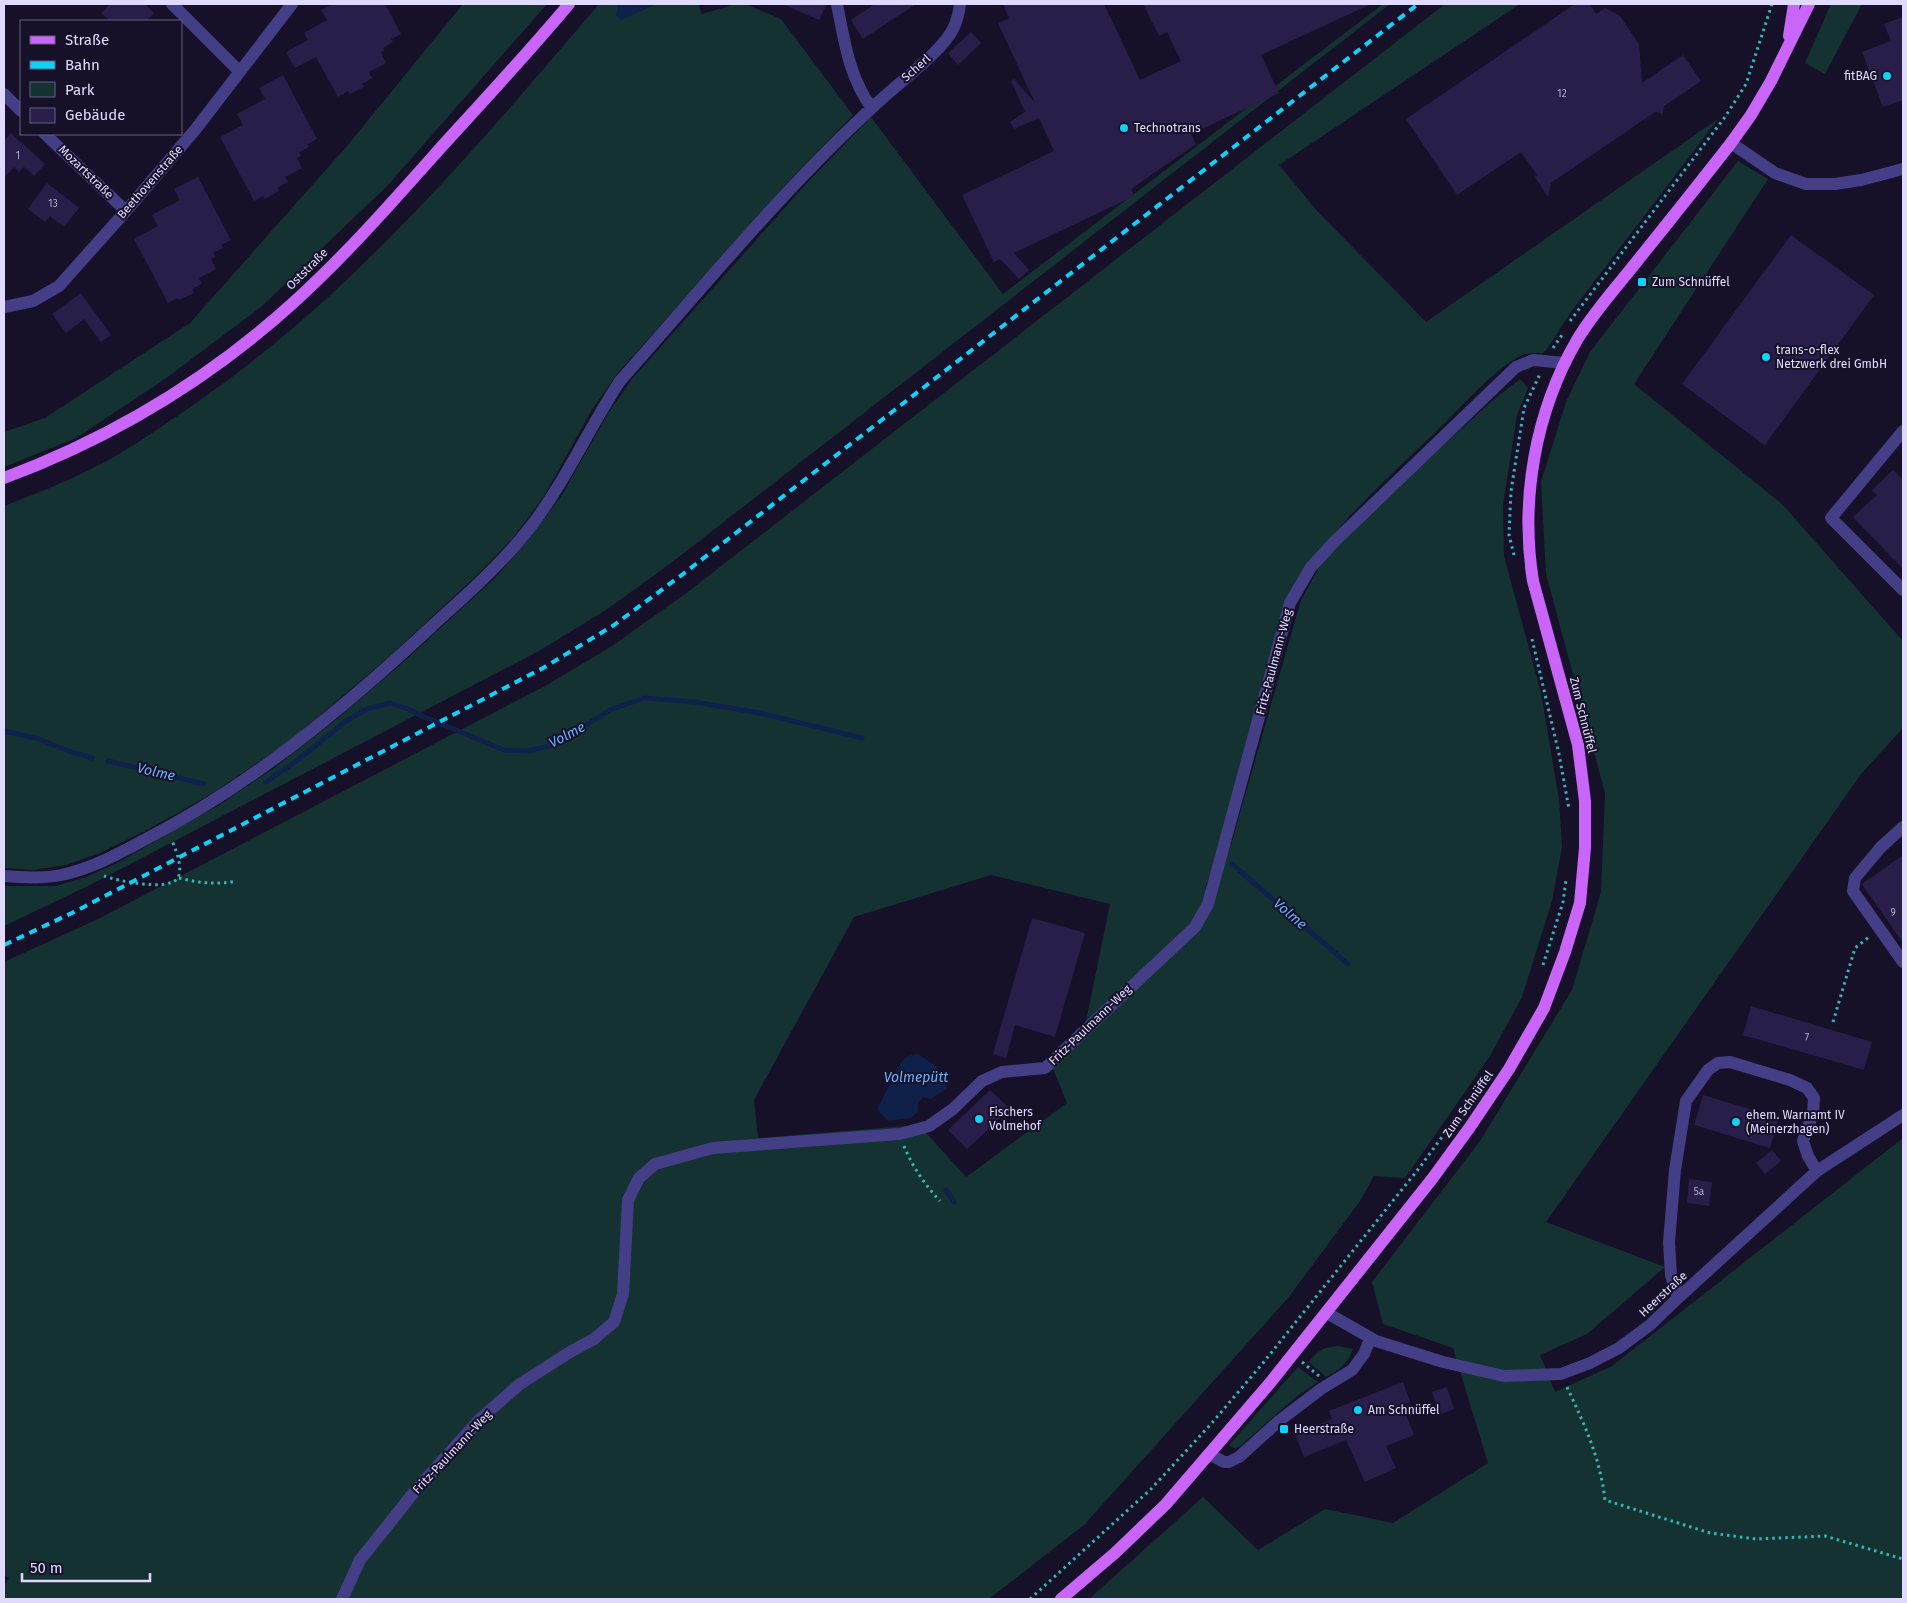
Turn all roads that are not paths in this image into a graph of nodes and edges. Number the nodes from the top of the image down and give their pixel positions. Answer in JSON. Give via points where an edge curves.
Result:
{"nodes":[{"id":1,"x":172,"y":4,"type":"edge"},
{"id":2,"x":292,"y":4,"type":"edge"},
{"id":3,"x":570,"y":4,"type":"edge"},
{"id":4,"x":837,"y":4,"type":"edge"},
{"id":5,"x":960,"y":4,"type":"edge"},
{"id":6,"x":1794,"y":4,"type":"edge"},
{"id":7,"x":1809,"y":4,"type":"edge"},
{"id":8,"x":1786,"y":51,"type":"junction"},
{"id":9,"x":239,"y":71,"type":"junction"},
{"id":10,"x":4,"y":94,"type":"edge"},
{"id":11,"x":872,"y":108,"type":"junction"},
{"id":12,"x":20,"y":110,"type":"edge"},
{"id":13,"x":46,"y":135,"type":"edge"},
{"id":14,"x":1731,"y":143,"type":"junction"},
{"id":15,"x":1903,"y":168,"type":"edge"},
{"id":16,"x":126,"y":211,"type":"junction"},
{"id":17,"x":4,"y":307,"type":"edge"},
{"id":18,"x":1565,"y":363,"type":"junction"},
{"id":19,"x":1903,"y":431,"type":"edge"},
{"id":20,"x":4,"y":478,"type":"edge"},
{"id":21,"x":1903,"y":590,"type":"edge"},
{"id":22,"x":1903,"y":827,"type":"edge"},
{"id":23,"x":4,"y":876,"type":"edge"},
{"id":24,"x":1903,"y":962,"type":"edge"},
{"id":25,"x":1903,"y":1115,"type":"edge"},
{"id":26,"x":1817,"y":1171,"type":"junction"},
{"id":27,"x":1678,"y":1298,"type":"junction"},
{"id":28,"x":1327,"y":1313,"type":"junction"},
{"id":29,"x":1370,"y":1338,"type":"junction"},
{"id":30,"x":1209,"y":1454,"type":"junction"},
{"id":31,"x":342,"y":1599,"type":"edge"},
{"id":32,"x":1062,"y":1599,"type":"edge"}],
"edges":[{"from":1,"to":9,"type":"street"},
{"from":2,"to":9,"type":"street","name":"Beethovenstraße"},
{"from":3,"to":20,"type":"main road","name":"Oststraße","via":[[378,218],[293,303],[232,354],[178,392],[116,428]]},
{"from":4,"to":11,"type":"street","via":[[852,68],[861,94]]},
{"from":5,"to":11,"type":"street","name":"Scherl","via":[[953,30],[938,49]]},
{"from":6,"to":8,"type":"main road"},
{"from":7,"to":8,"type":"main road","name":"Zum Schnüffel"},
{"from":8,"to":14,"type":"main road","name":"Zum Schnüffel","via":[[1767,88]]},
{"from":9,"to":16,"type":"street","name":"Beethovenstraße","via":[[195,130]]},
{"from":10,"to":12,"type":"street"},
{"from":11,"to":23,"type":"street","name":"Scherl","via":[[802,177],[620,381],[542,509],[508,554],[399,657],[260,770],[166,829],[108,859],[61,875]]},
{"from":13,"to":16,"type":"street","name":"Mozartstraße"},
{"from":14,"to":15,"type":"street","via":[[1775,173],[1806,184],[1861,180]]},
{"from":14,"to":18,"type":"main road","name":"Zum Schnüffel","via":[[1602,305]]},
{"from":16,"to":17,"type":"street","name":"Beethovenstraße","via":[[59,286],[33,301]]},
{"from":18,"to":28,"type":"main road","name":"Zum Schnüffel","via":[[1546,409],[1537,447],[1530,489],[1529,540],[1533,581],[1578,745],[1585,801],[1580,903],[1544,1008],[1510,1069],[1432,1179]]},
{"from":18,"to":31,"type":"street","name":"Fritz-Paulmann-Weg","via":[[1533,360],[1516,367],[1311,567],[1290,603],[1208,904],[1195,927],[1045,1068],[1002,1072],[982,1081],[953,1109],[929,1126],[900,1134],[713,1148],[655,1164],[639,1178],[628,1200],[623,1294],[614,1322],[594,1340],[520,1384],[480,1419],[415,1491],[360,1560]]},
{"from":19,"to":21,"type":"street","via":[[1831,518]]},
{"from":22,"to":24,"type":"street","via":[[1855,878],[1853,891]]},
{"from":25,"to":26,"type":"street","name":"Heerstraße"},
{"from":26,"to":27,"type":"street","name":"Heerstraße"},
{"from":26,"to":27,"type":"street","via":[[1803,1141],[1813,1113],[1814,1098],[1807,1088],[1730,1062],[1708,1070],[1686,1101],[1674,1170],[1669,1242],[1671,1275]]},
{"from":27,"to":29,"type":"street","name":"Heerstraße","via":[[1619,1348],[1561,1374],[1504,1376],[1443,1362]]},
{"from":28,"to":29,"type":"street","name":"Heerstraße"},
{"from":28,"to":30,"type":"main road"},
{"from":29,"to":30,"type":"street","via":[[1364,1354],[1352,1370],[1321,1389],[1239,1457],[1224,1462]]},
{"from":30,"to":32,"type":"main road","via":[[1153,1516]]}]}
